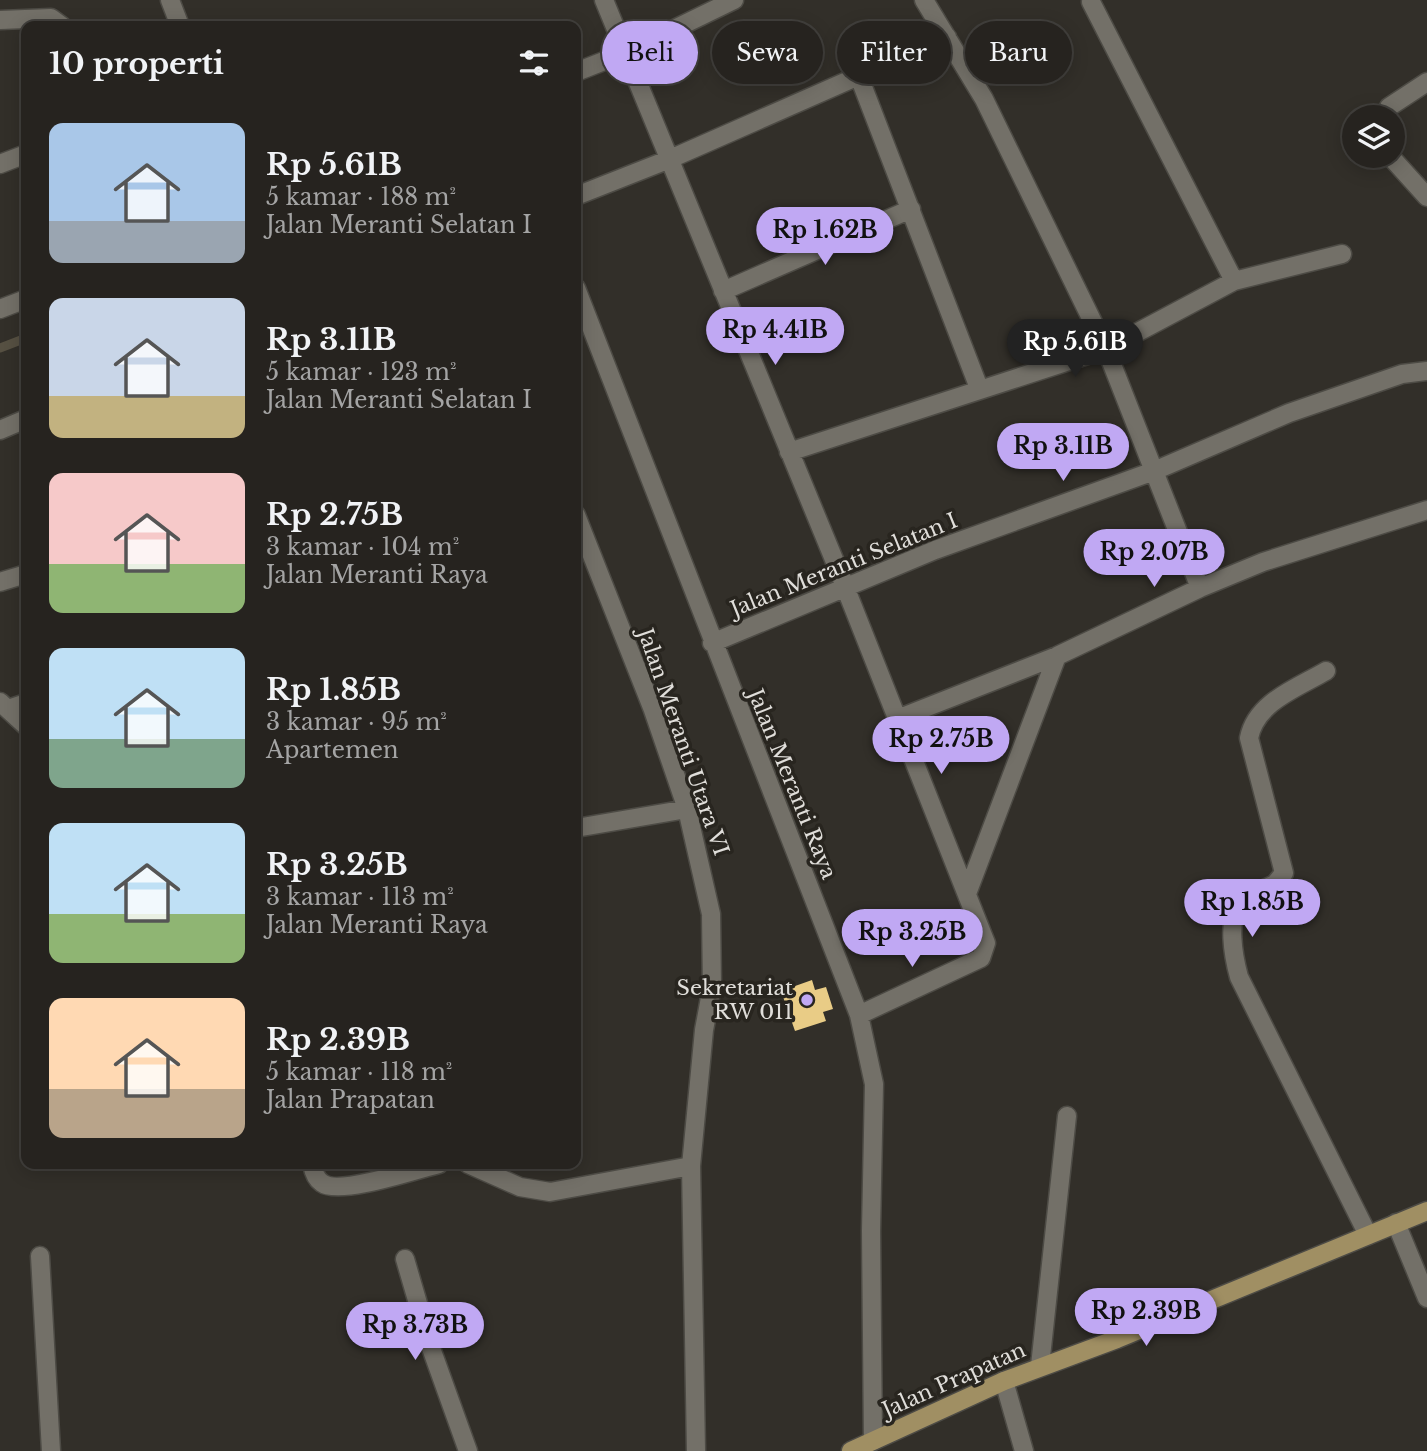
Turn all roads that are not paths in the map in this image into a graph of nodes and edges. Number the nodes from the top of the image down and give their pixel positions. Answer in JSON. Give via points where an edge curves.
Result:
{"nodes":[{"id":1,"x":170,"y":0,"type":"edge"},
{"id":2,"x":604,"y":0,"type":"edge"},
{"id":3,"x":734,"y":0,"type":"edge"},
{"id":4,"x":924,"y":0,"type":"edge"},
{"id":5,"x":1091,"y":2,"type":"dead end"},
{"id":6,"x":0,"y":20,"type":"edge"},
{"id":7,"x":55,"y":21,"type":"edge"},
{"id":8,"x":178,"y":21,"type":"edge"},
{"id":9,"x":613,"y":21,"type":"edge"},
{"id":10,"x":691,"y":21,"type":"edge"},
{"id":11,"x":937,"y":21,"type":"edge"},
{"id":12,"x":951,"y":44,"type":"edge"},
{"id":13,"x":602,"y":62,"type":"edge"},
{"id":14,"x":581,"y":70,"type":"edge"},
{"id":15,"x":1427,"y":82,"type":"edge"},
{"id":16,"x":837,"y":83,"type":"edge"},
{"id":17,"x":641,"y":84,"type":"edge"},
{"id":18,"x":862,"y":84,"type":"edge"},
{"id":19,"x":1392,"y":105,"type":"edge"},
{"id":20,"x":21,"y":156,"type":"edge"},
{"id":21,"x":670,"y":159,"type":"junction"},
{"id":22,"x":0,"y":164,"type":"edge"},
{"id":23,"x":1401,"y":168,"type":"edge"},
{"id":24,"x":581,"y":194,"type":"edge"},
{"id":25,"x":1427,"y":197,"type":"edge"},
{"id":26,"x":911,"y":209,"type":"junction"},
{"id":27,"x":1342,"y":254,"type":"dead end"},
{"id":28,"x":1234,"y":281,"type":"junction"},
{"id":29,"x":723,"y":291,"type":"junction"},
{"id":30,"x":21,"y":301,"type":"edge"},
{"id":31,"x":581,"y":301,"type":"edge"},
{"id":32,"x":0,"y":309,"type":"edge"},
{"id":33,"x":1106,"y":349,"type":"junction"},
{"id":34,"x":1427,"y":372,"type":"edge"},
{"id":35,"x":979,"y":388,"type":"junction"},
{"id":36,"x":21,"y":421,"type":"edge"},
{"id":37,"x":0,"y":430,"type":"edge"},
{"id":38,"x":789,"y":452,"type":"junction"},
{"id":39,"x":1154,"y":471,"type":"junction"},
{"id":40,"x":1427,"y":510,"type":"edge"},
{"id":41,"x":581,"y":528,"type":"edge"},
{"id":42,"x":21,"y":576,"type":"edge"},
{"id":43,"x":0,"y":582,"type":"edge"},
{"id":44,"x":845,"y":588,"type":"junction"},
{"id":45,"x":1200,"y":589,"type":"junction"},
{"id":46,"x":712,"y":643,"type":"junction"},
{"id":47,"x":1057,"y":656,"type":"junction"},
{"id":48,"x":1326,"y":671,"type":"dead end"},
{"id":49,"x":4,"y":706,"type":"edge"},
{"id":50,"x":897,"y":719,"type":"junction"},
{"id":51,"x":21,"y":721,"type":"edge"},
{"id":52,"x":687,"y":809,"type":"junction"},
{"id":53,"x":581,"y":827,"type":"edge"},
{"id":54,"x":968,"y":891,"type":"junction"},
{"id":55,"x":859,"y":1015,"type":"junction"},
{"id":56,"x":1067,"y":1116,"type":"dead end"},
{"id":57,"x":691,"y":1166,"type":"junction"},
{"id":58,"x":314,"y":1169,"type":"edge"},
{"id":59,"x":420,"y":1169,"type":"edge"},
{"id":60,"x":479,"y":1169,"type":"edge"},
{"id":61,"x":1427,"y":1211,"type":"edge"},
{"id":62,"x":1396,"y":1223,"type":"junction"},
{"id":63,"x":1368,"y":1235,"type":"junction"},
{"id":64,"x":40,"y":1255,"type":"dead end"},
{"id":65,"x":405,"y":1259,"type":"dead end"},
{"id":66,"x":1427,"y":1298,"type":"edge"},
{"id":67,"x":1040,"y":1366,"type":"junction"},
{"id":68,"x":1004,"y":1381,"type":"junction"},
{"id":69,"x":873,"y":1441,"type":"junction"},
{"id":70,"x":51,"y":1451,"type":"edge"},
{"id":71,"x":468,"y":1451,"type":"edge"},
{"id":72,"x":696,"y":1451,"type":"edge"},
{"id":73,"x":850,"y":1451,"type":"edge"},
{"id":74,"x":1024,"y":1451,"type":"edge"}],
"edges":[{"from":1,"to":8,"type":"street"},
{"from":2,"to":9,"type":"street"},
{"from":3,"to":10,"type":"street"},
{"from":4,"to":11,"type":"street"},
{"from":5,"to":28,"type":"street"},
{"from":6,"to":7,"type":"street"},
{"from":12,"to":33,"type":"street","via":[[984,99]]},
{"from":13,"to":14,"type":"street"},
{"from":15,"to":19,"type":"street"},
{"from":16,"to":21,"type":"street"},
{"from":17,"to":21,"type":"street"},
{"from":18,"to":26,"type":"street"},
{"from":20,"to":22,"type":"street"},
{"from":21,"to":24,"type":"street"},
{"from":21,"to":29,"type":"street"},
{"from":23,"to":25,"type":"street"},
{"from":26,"to":29,"type":"street"},
{"from":26,"to":35,"type":"street"},
{"from":27,"to":28,"type":"street"},
{"from":28,"to":33,"type":"street"},
{"from":29,"to":38,"type":"street"},
{"from":30,"to":32,"type":"street"},
{"from":31,"to":46,"type":"street","name":"Jalan Meranti Raya"},
{"from":33,"to":35,"type":"street"},
{"from":33,"to":39,"type":"street"},
{"from":34,"to":39,"type":"street","name":"Jalan Meranti Selatan I","via":[[1402,374],[1289,413]]},
{"from":35,"to":38,"type":"street"},
{"from":36,"to":37,"type":"street"},
{"from":38,"to":44,"type":"street"},
{"from":39,"to":44,"type":"street","name":"Jalan Meranti Selatan I","via":[[935,550]]},
{"from":39,"to":45,"type":"street"},
{"from":40,"to":45,"type":"street","via":[[1264,562]]},
{"from":41,"to":52,"type":"street","name":"Jalan Meranti Utara VI"},
{"from":42,"to":43,"type":"street"},
{"from":44,"to":46,"type":"street","name":"Jalan Meranti Selatan I"},
{"from":44,"to":50,"type":"street"},
{"from":45,"to":47,"type":"street"},
{"from":46,"to":55,"type":"street","name":"Jalan Meranti Raya"},
{"from":47,"to":50,"type":"street"},
{"from":47,"to":54,"type":"street"},
{"from":48,"to":63,"type":"street","via":[[1270,704],[1252,723],[1250,738],[1284,873],[1275,884],[1240,900],[1234,911],[1233,943],[1239,977]]},
{"from":49,"to":51,"type":"street"},
{"from":50,"to":54,"type":"street"},
{"from":52,"to":53,"type":"street"},
{"from":52,"to":57,"type":"street","name":"Jalan Meranti Utara VI","via":[[707,886],[713,950]]},
{"from":54,"to":55,"type":"street","via":[[986,943],[984,955]]},
{"from":55,"to":69,"type":"street","name":"Jalan Meranti Raya","via":[[874,1084]]},
{"from":56,"to":67,"type":"street"},
{"from":57,"to":60,"type":"street","via":[[550,1192],[520,1187]]},
{"from":57,"to":72,"type":"street","name":"Jalan Meranti Utara VI"},
{"from":58,"to":59,"type":"street","via":[[318,1178],[331,1186]]},
{"from":61,"to":62,"type":"main road","name":"Jalan Prapatan"},
{"from":62,"to":63,"type":"main road","name":"Jalan Prapatan"},
{"from":62,"to":66,"type":"street"},
{"from":63,"to":67,"type":"main road","name":"Jalan Prapatan"},
{"from":64,"to":70,"type":"street"},
{"from":65,"to":71,"type":"street","via":[[430,1348]]},
{"from":67,"to":68,"type":"main road","name":"Jalan Prapatan"},
{"from":68,"to":69,"type":"main road","name":"Jalan Prapatan"},
{"from":68,"to":74,"type":"street"},
{"from":69,"to":73,"type":"main road","name":"Jalan Prapatan"}]}
